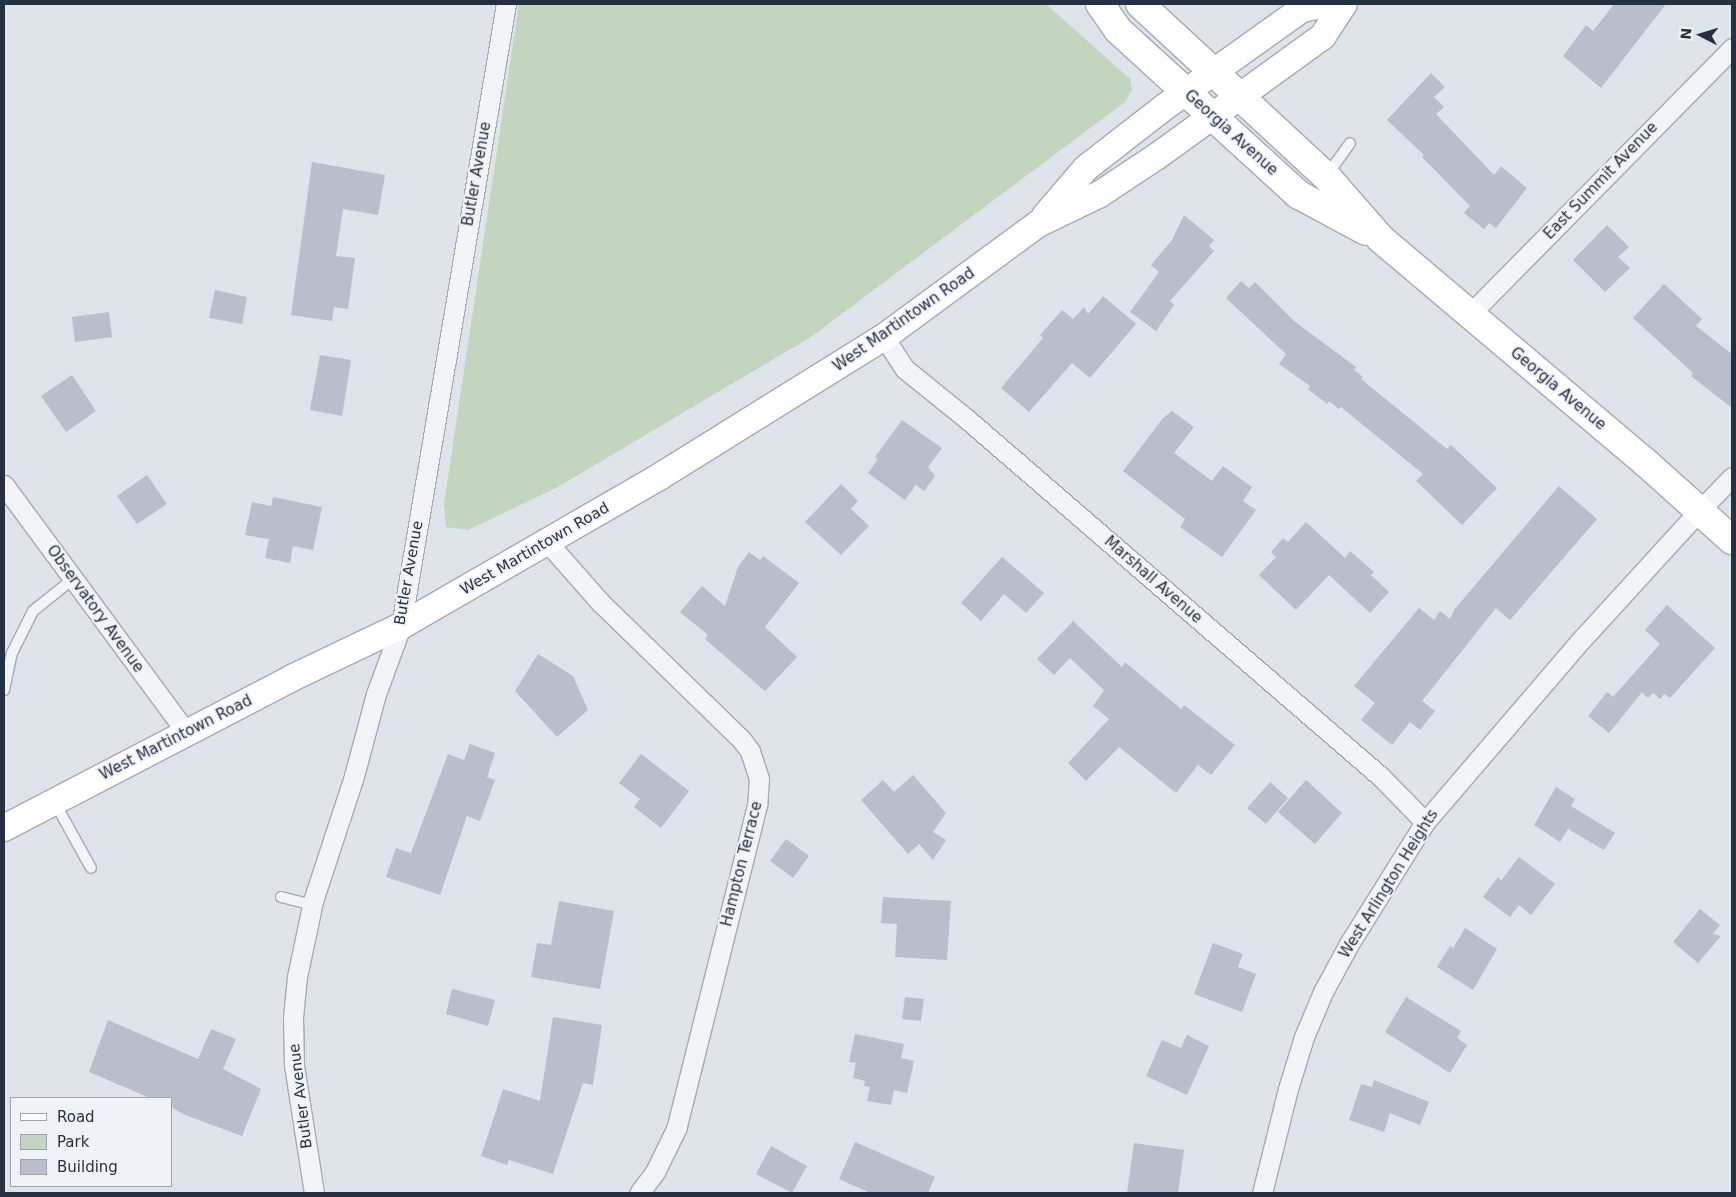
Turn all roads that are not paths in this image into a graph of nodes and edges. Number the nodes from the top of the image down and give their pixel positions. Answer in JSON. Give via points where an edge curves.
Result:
{"nodes":[{"id":1,"x":506,"y":4,"type":"edge"},
{"id":2,"x":1100,"y":4,"type":"edge"},
{"id":3,"x":1140,"y":4,"type":"edge"},
{"id":4,"x":1326,"y":4,"type":"edge"},
{"id":5,"x":1344,"y":4,"type":"edge"},
{"id":6,"x":1732,"y":48,"type":"edge"},
{"id":7,"x":1213,"y":72,"type":"junction"},
{"id":8,"x":1186,"y":91,"type":"junction"},
{"id":9,"x":1240,"y":96,"type":"junction"},
{"id":10,"x":1213,"y":116,"type":"junction"},
{"id":11,"x":1350,"y":143,"type":"dead end"},
{"id":12,"x":1326,"y":176,"type":"junction"},
{"id":13,"x":1038,"y":224,"type":"junction"},
{"id":14,"x":1381,"y":239,"type":"junction"},
{"id":15,"x":1469,"y":315,"type":"junction"},
{"id":16,"x":884,"y":337,"type":"junction"},
{"id":17,"x":1732,"y":477,"type":"edge"},
{"id":18,"x":4,"y":485,"type":"edge"},
{"id":19,"x":1699,"y":510,"type":"junction"},
{"id":20,"x":1732,"y":540,"type":"edge"},
{"id":21,"x":548,"y":543,"type":"junction"},
{"id":22,"x":73,"y":579,"type":"junction"},
{"id":23,"x":401,"y":626,"type":"junction"},
{"id":24,"x":4,"y":690,"type":"edge"},
{"id":25,"x":186,"y":732,"type":"junction"},
{"id":26,"x":54,"y":801,"type":"junction"},
{"id":27,"x":1425,"y":822,"type":"junction"},
{"id":28,"x":4,"y":828,"type":"edge"},
{"id":29,"x":90,"y":868,"type":"dead end"},
{"id":30,"x":281,"y":897,"type":"dead end"},
{"id":31,"x":312,"y":904,"type":"junction"},
{"id":32,"x":314,"y":1193,"type":"edge"},
{"id":33,"x":639,"y":1193,"type":"edge"},
{"id":34,"x":1262,"y":1193,"type":"edge"}],
"edges":[{"from":1,"to":23,"type":"street","name":"Butler Avenue"},
{"from":2,"to":8,"type":"main road","name":"Georgia Avenue","via":[[1118,30]]},
{"from":3,"to":7,"type":"main road","name":"Georgia Avenue"},
{"from":4,"to":7,"type":"main road","name":"West Martintown Road","via":[[1302,9]]},
{"from":5,"to":9,"type":"main road","name":"West Martintown Road","via":[[1322,36]]},
{"from":6,"to":15,"type":"street","name":"East Summit Avenue"},
{"from":7,"to":8,"type":"main road","name":"West Martintown Road"},
{"from":7,"to":9,"type":"main road","name":"Georgia Avenue"},
{"from":8,"to":10,"type":"main road","name":"Georgia Avenue"},
{"from":8,"to":13,"type":"main road","name":"West Martintown Road","via":[[1086,168]]},
{"from":9,"to":10,"type":"main road","name":"West Martintown Road"},
{"from":9,"to":12,"type":"main road","name":"Georgia Avenue"},
{"from":10,"to":13,"type":"main road","name":"West Martintown Road","via":[[1100,194]]},
{"from":10,"to":14,"type":"main road","name":"Georgia Avenue","via":[[1299,195]]},
{"from":11,"to":12,"type":"lane"},
{"from":12,"to":14,"type":"main road","name":"Georgia Avenue"},
{"from":13,"to":16,"type":"main road","name":"West Martintown Road"},
{"from":14,"to":15,"type":"main road","name":"Georgia Avenue"},
{"from":15,"to":19,"type":"main road","name":"Georgia Avenue"},
{"from":16,"to":21,"type":"main road","name":"West Martintown Road"},
{"from":16,"to":27,"type":"street","name":"Marshall Avenue","via":[[905,369],[1380,776]]},
{"from":17,"to":19,"type":"street","name":"West Arlington Heights"},
{"from":18,"to":22,"type":"street","name":"Observatory Avenue"},
{"from":19,"to":20,"type":"main road","name":"Georgia Avenue"},
{"from":19,"to":27,"type":"street","name":"West Arlington Heights"},
{"from":21,"to":23,"type":"main road","name":"West Martintown Road"},
{"from":21,"to":33,"type":"street","name":"Hampton Terrace","via":[[600,602],[741,739],[750,751],[759,778],[757,805],[677,1127],[655,1172]]},
{"from":22,"to":24,"type":"lane","via":[[33,611],[12,653]]},
{"from":22,"to":25,"type":"street","name":"Observatory Avenue"},
{"from":23,"to":25,"type":"main road","name":"West Martintown Road"},
{"from":23,"to":31,"type":"street","name":"Butler Avenue","via":[[376,694],[354,776]]},
{"from":25,"to":26,"type":"main road","name":"West Martintown Road"},
{"from":26,"to":28,"type":"main road","name":"West Martintown Road"},
{"from":26,"to":29,"type":"lane"},
{"from":27,"to":34,"type":"street","name":"West Arlington Heights","via":[[1323,992],[1304,1037],[1288,1089]]},
{"from":30,"to":31,"type":"lane"},
{"from":31,"to":32,"type":"street","name":"Butler Avenue","via":[[297,977],[293,1017],[294,1065]]}]}
